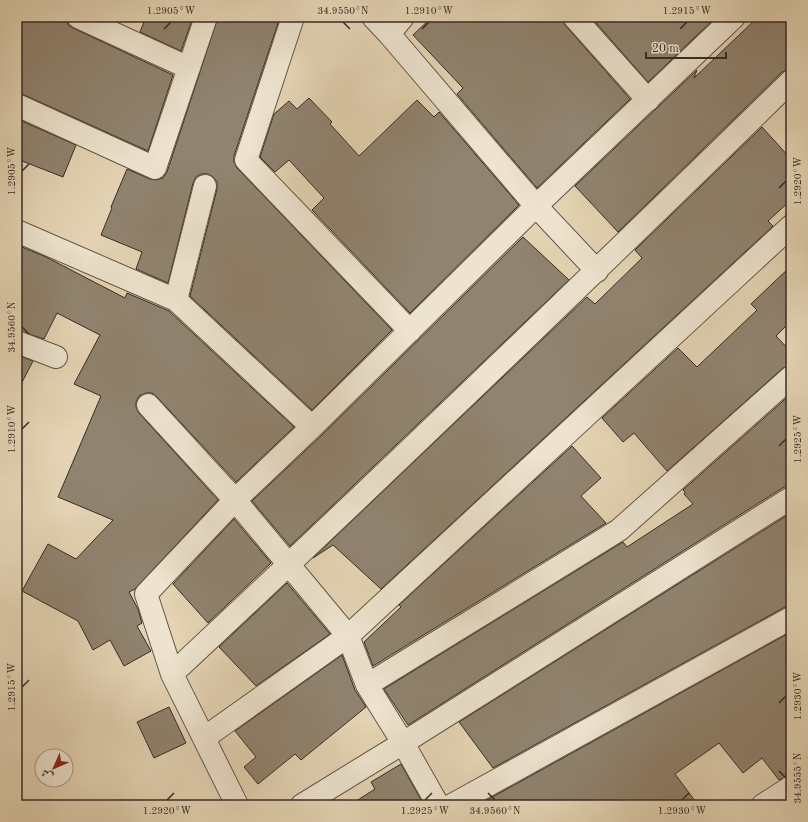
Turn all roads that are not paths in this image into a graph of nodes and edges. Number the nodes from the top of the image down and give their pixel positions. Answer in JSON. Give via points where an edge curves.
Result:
{"nodes":[{"id":1,"x":78,"y":17,"type":"edge"},
{"id":2,"x":206,"y":17,"type":"edge"},
{"id":3,"x":293,"y":17,"type":"edge"},
{"id":4,"x":373,"y":17,"type":"edge"},
{"id":5,"x":403,"y":17,"type":"edge"},
{"id":6,"x":574,"y":17,"type":"edge"},
{"id":7,"x":734,"y":17,"type":"edge"},
{"id":8,"x":389,"y":34,"type":"junction"},
{"id":9,"x":189,"y":68,"type":"junction"},
{"id":10,"x":791,"y":81,"type":"edge"},
{"id":11,"x":648,"y":100,"type":"junction"},
{"id":12,"x":17,"y":106,"type":"edge"},
{"id":13,"x":205,"y":186,"type":"dead end"},
{"id":14,"x":536,"y":206,"type":"junction"},
{"id":15,"x":791,"y":227,"type":"edge"},
{"id":16,"x":17,"y":231,"type":"edge"},
{"id":17,"x":596,"y":271,"type":"junction"},
{"id":18,"x":176,"y":300,"type":"junction"},
{"id":19,"x":410,"y":331,"type":"junction"},
{"id":20,"x":17,"y":342,"type":"edge"},
{"id":21,"x":56,"y":357,"type":"dead end"},
{"id":22,"x":791,"y":377,"type":"edge"},
{"id":23,"x":148,"y":405,"type":"dead end"},
{"id":24,"x":312,"y":427,"type":"junction"},
{"id":25,"x":791,"y":498,"type":"edge"},
{"id":26,"x":235,"y":500,"type":"junction"},
{"id":27,"x":289,"y":565,"type":"junction"},
{"id":28,"x":791,"y":618,"type":"edge"},
{"id":29,"x":348,"y":636,"type":"junction"},
{"id":30,"x":172,"y":674,"type":"junction"},
{"id":31,"x":367,"y":685,"type":"junction"},
{"id":32,"x":204,"y":738,"type":"junction"},
{"id":33,"x":404,"y":743,"type":"junction"},
{"id":34,"x":791,"y":787,"type":"edge"},
{"id":35,"x":237,"y":805,"type":"edge"},
{"id":36,"x":302,"y":805,"type":"edge"},
{"id":37,"x":438,"y":805,"type":"edge"},
{"id":38,"x":452,"y":805,"type":"edge"},
{"id":39,"x":763,"y":805,"type":"edge"}],
"edges":[{"from":1,"to":9,"type":"street"},
{"from":2,"to":9,"type":"street"},
{"from":3,"to":19,"type":"street","via":[[246,160]]},
{"from":4,"to":8,"type":"street"},
{"from":5,"to":8,"type":"street"},
{"from":6,"to":11,"type":"street"},
{"from":7,"to":11,"type":"street"},
{"from":8,"to":14,"type":"street"},
{"from":9,"to":12,"type":"street","via":[[155,168]]},
{"from":10,"to":17,"type":"street"},
{"from":11,"to":14,"type":"street"},
{"from":13,"to":18,"type":"street"},
{"from":14,"to":17,"type":"street"},
{"from":14,"to":19,"type":"street"},
{"from":15,"to":29,"type":"street"},
{"from":16,"to":18,"type":"street"},
{"from":17,"to":27,"type":"street"},
{"from":18,"to":24,"type":"street"},
{"from":19,"to":24,"type":"street"},
{"from":20,"to":21,"type":"street"},
{"from":22,"to":31,"type":"street","via":[[620,530]]},
{"from":23,"to":26,"type":"street"},
{"from":24,"to":26,"type":"street"},
{"from":25,"to":33,"type":"street"},
{"from":26,"to":27,"type":"street"},
{"from":26,"to":30,"type":"street","via":[[146,594]]},
{"from":27,"to":29,"type":"street"},
{"from":27,"to":30,"type":"street"},
{"from":28,"to":38,"type":"street"},
{"from":29,"to":31,"type":"street"},
{"from":29,"to":32,"type":"street"},
{"from":30,"to":32,"type":"street"},
{"from":31,"to":33,"type":"street"},
{"from":32,"to":35,"type":"street"},
{"from":33,"to":36,"type":"street"},
{"from":33,"to":37,"type":"street"},
{"from":34,"to":39,"type":"street"}]}
